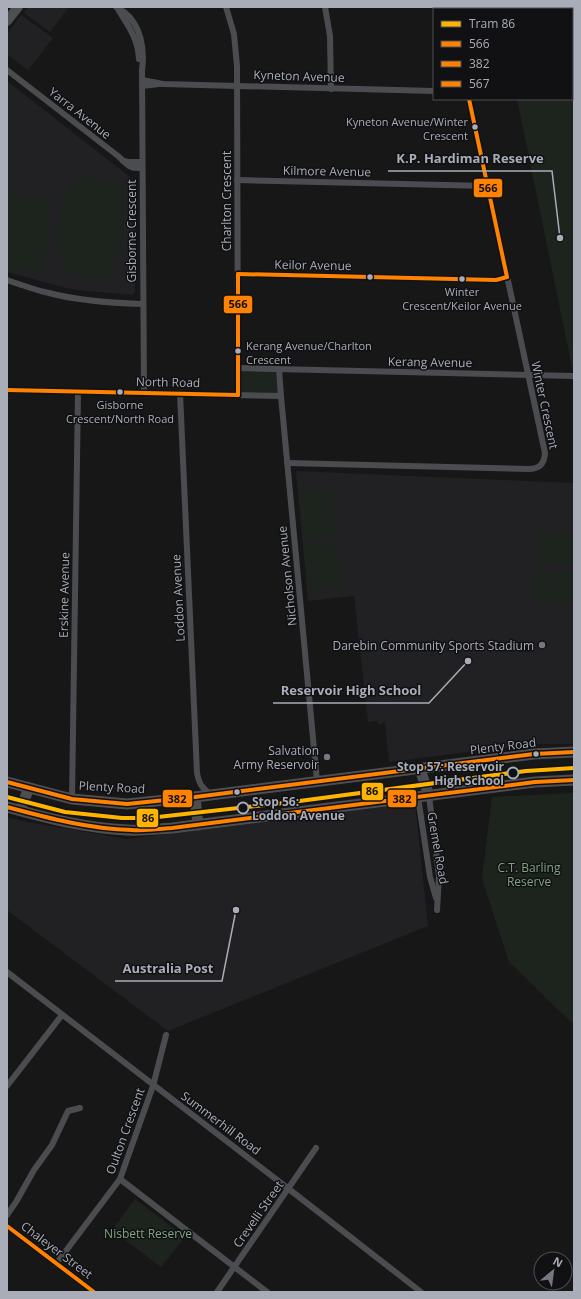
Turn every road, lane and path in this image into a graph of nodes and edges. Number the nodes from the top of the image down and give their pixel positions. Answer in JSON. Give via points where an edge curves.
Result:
{"nodes":[{"id":1,"x":18,"y":7,"type":"edge"},
{"id":2,"x":226,"y":7,"type":"edge"},
{"id":3,"x":325,"y":7,"type":"edge"},
{"id":4,"x":116,"y":8,"type":"edge"},
{"id":5,"x":7,"y":21,"type":"edge"},
{"id":6,"x":7,"y":70,"type":"edge"},
{"id":7,"x":142,"y":83,"type":"junction"},
{"id":8,"x":237,"y":85,"type":"junction"},
{"id":9,"x":331,"y":89,"type":"junction"},
{"id":10,"x":433,"y":91,"type":"edge"},
{"id":11,"x":469,"y":100,"type":"edge"},
{"id":12,"x":142,"y":165,"type":"junction"},
{"id":13,"x":237,"y":180,"type":"junction"},
{"id":14,"x":488,"y":186,"type":"junction"},
{"id":15,"x":238,"y":274,"type":"junction"},
{"id":16,"x":507,"y":277,"type":"junction"},
{"id":17,"x":7,"y":280,"type":"edge"},
{"id":18,"x":142,"y":304,"type":"junction"},
{"id":19,"x":238,"y":368,"type":"junction"},
{"id":20,"x":279,"y":369,"type":"junction"},
{"id":21,"x":528,"y":375,"type":"junction"},
{"id":22,"x":574,"y":376,"type":"edge"},
{"id":23,"x":7,"y":390,"type":"edge"},
{"id":24,"x":78,"y":392,"type":"junction"},
{"id":25,"x":144,"y":392,"type":"junction"},
{"id":26,"x":180,"y":393,"type":"junction"},
{"id":27,"x":238,"y":395,"type":"junction"},
{"id":28,"x":281,"y":396,"type":"junction"},
{"id":29,"x":287,"y":463,"type":"junction"},
{"id":30,"x":574,"y":752,"type":"edge"},
{"id":31,"x":420,"y":769,"type":"junction"},
{"id":32,"x":574,"y":780,"type":"edge"},
{"id":33,"x":318,"y":781,"type":"junction"},
{"id":34,"x":7,"y":782,"type":"edge"},
{"id":35,"x":29,"y":788,"type":"junction"},
{"id":36,"x":213,"y":795,"type":"junction"},
{"id":37,"x":424,"y":796,"type":"junction"},
{"id":38,"x":195,"y":797,"type":"junction"},
{"id":39,"x":72,"y":798,"type":"junction"},
{"id":40,"x":7,"y":807,"type":"edge"},
{"id":41,"x":20,"y":810,"type":"junction"},
{"id":42,"x":198,"y":825,"type":"junction"},
{"id":43,"x":437,"y":903,"type":"junction"},
{"id":44,"x":437,"y":910,"type":"dead end"},
{"id":45,"x":7,"y":972,"type":"edge"},
{"id":46,"x":62,"y":1015,"type":"junction"},
{"id":47,"x":166,"y":1035,"type":"dead end"},
{"id":48,"x":7,"y":1086,"type":"edge"},
{"id":49,"x":153,"y":1086,"type":"junction"},
{"id":50,"x":80,"y":1108,"type":"dead end"},
{"id":51,"x":316,"y":1148,"type":"dead end"},
{"id":52,"x":120,"y":1179,"type":"junction"},
{"id":53,"x":288,"y":1188,"type":"junction"},
{"id":54,"x":7,"y":1215,"type":"edge"},
{"id":55,"x":7,"y":1226,"type":"edge"},
{"id":56,"x":56,"y":1264,"type":"junction"},
{"id":57,"x":234,"y":1267,"type":"junction"},
{"id":58,"x":94,"y":1292,"type":"edge"},
{"id":59,"x":218,"y":1292,"type":"edge"},
{"id":60,"x":267,"y":1292,"type":"edge"},
{"id":61,"x":421,"y":1292,"type":"edge"}],
"edges":[{"from":1,"to":5,"type":"main road"},
{"from":2,"to":8,"type":"street","name":"Charlton Crescent","via":[[234,34]]},
{"from":3,"to":9,"type":"street","via":[[330,36]]},
{"from":4,"to":7,"type":"street","name":"Gisborne Crescent","via":[[127,15],[140,37],[144,59]]},
{"from":6,"to":12,"type":"street","name":"Yarra Avenue","via":[[123,161],[133,168]]},
{"from":7,"to":8,"type":"street","name":"Kyneton Avenue"},
{"from":7,"to":12,"type":"street","name":"Gisborne Crescent"},
{"from":8,"to":9,"type":"street","name":"Kyneton Avenue"},
{"from":8,"to":13,"type":"street","name":"Charlton Crescent"},
{"from":9,"to":10,"type":"street","name":"Kyneton Avenue"},
{"from":11,"to":14,"type":"street","name":"Winter Crescent"},
{"from":12,"to":18,"type":"street","name":"Gisborne Crescent"},
{"from":13,"to":14,"type":"street","name":"Kilmore Avenue"},
{"from":13,"to":15,"type":"street","name":"Charlton Crescent"},
{"from":14,"to":16,"type":"street","name":"Winter Crescent"},
{"from":15,"to":16,"type":"street","name":"Keilor Avenue","via":[[496,280]]},
{"from":15,"to":19,"type":"street","name":"Charlton Crescent"},
{"from":16,"to":21,"type":"street","name":"Winter Crescent"},
{"from":17,"to":18,"type":"street","via":[[79,299]]},
{"from":18,"to":25,"type":"street","name":"Gisborne Crescent"},
{"from":19,"to":20,"type":"street","name":"Kerang Avenue"},
{"from":19,"to":27,"type":"street","name":"Charlton Crescent"},
{"from":20,"to":21,"type":"street","name":"Kerang Avenue"},
{"from":20,"to":28,"type":"street","name":"Nicholson Avenue"},
{"from":21,"to":22,"type":"street","name":"Kerang Avenue"},
{"from":21,"to":29,"type":"street","name":"Winter Crescent","via":[[545,453],[543,463],[535,469]]},
{"from":23,"to":24,"type":"street","name":"North Road"},
{"from":24,"to":25,"type":"street","name":"North Road"},
{"from":24,"to":39,"type":"street","name":"Erskine Avenue"},
{"from":25,"to":26,"type":"street","name":"North Road"},
{"from":26,"to":27,"type":"street","name":"North Road"},
{"from":26,"to":36,"type":"street","name":"Loddon Avenue","via":[[197,773],[202,787]]},
{"from":27,"to":28,"type":"street","name":"North Road"},
{"from":28,"to":29,"type":"street","name":"Nicholson Avenue"},
{"from":29,"to":33,"type":"street","name":"Nicholson Avenue"},
{"from":30,"to":31,"type":"highway","name":"Plenty Road","via":[[534,754]]},
{"from":31,"to":33,"type":"highway","name":"Plenty Road"},
{"from":31,"to":37,"type":"highway"},
{"from":32,"to":37,"type":"highway","via":[[535,782]]},
{"from":33,"to":36,"type":"highway","name":"Plenty Road"},
{"from":34,"to":35,"type":"highway","name":"Plenty Road"},
{"from":35,"to":39,"type":"highway","name":"Plenty Road"},
{"from":35,"to":41,"type":"highway"},
{"from":36,"to":38,"type":"highway","name":"Plenty Road"},
{"from":37,"to":42,"type":"highway"},
{"from":37,"to":43,"type":"street","name":"Gremel Road","via":[[430,876]]},
{"from":37,"to":43,"type":"street","name":"Gremel Road","via":[[439,876]]},
{"from":38,"to":39,"type":"highway","name":"Plenty Road","via":[[127,804]]},
{"from":38,"to":42,"type":"highway"},
{"from":40,"to":41,"type":"highway"},
{"from":41,"to":42,"type":"highway","via":[[75,824],[127,830]]},
{"from":43,"to":44,"type":"street","name":"Gremel Road"},
{"from":45,"to":46,"type":"street","name":"Summerhill Road"},
{"from":46,"to":48,"type":"street"},
{"from":46,"to":49,"type":"street","name":"Summerhill Road"},
{"from":47,"to":49,"type":"street","name":"Oulton Crescent"},
{"from":49,"to":52,"type":"street","name":"Oulton Crescent"},
{"from":49,"to":53,"type":"street","name":"Summerhill Road"},
{"from":50,"to":54,"type":"street","via":[[68,1111],[52,1145]]},
{"from":51,"to":53,"type":"street","name":"Crevelli Street"},
{"from":52,"to":56,"type":"street","name":"Oulton Crescent"},
{"from":52,"to":57,"type":"street"},
{"from":53,"to":57,"type":"street","name":"Crevelli Street"},
{"from":53,"to":61,"type":"street","name":"Summerhill Road"},
{"from":55,"to":56,"type":"street","name":"Chaleyer Street"},
{"from":56,"to":58,"type":"street","name":"Chaleyer Street"},
{"from":57,"to":59,"type":"street","name":"Crevelli Street"},
{"from":57,"to":60,"type":"street"}]}
